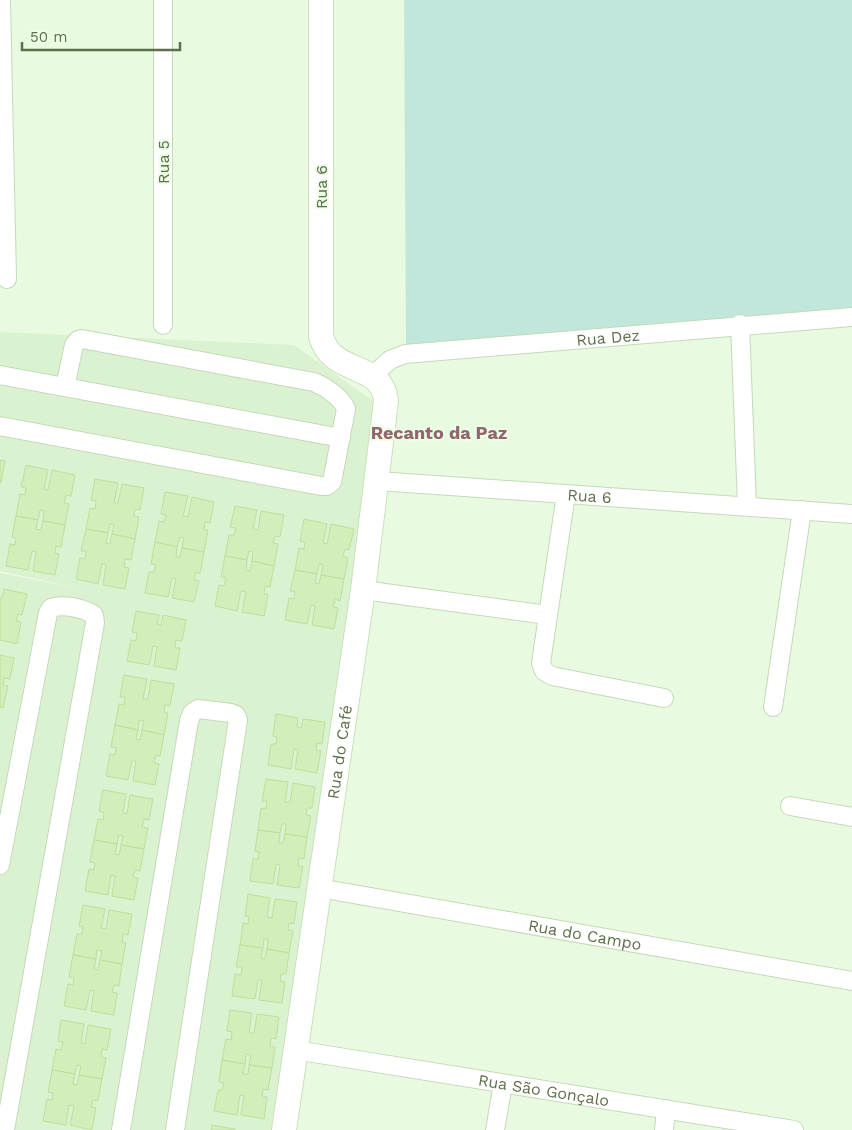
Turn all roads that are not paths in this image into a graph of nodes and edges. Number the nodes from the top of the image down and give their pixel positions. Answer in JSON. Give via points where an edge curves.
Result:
{"nodes":[{"id":1,"x":1,"y":0,"type":"edge"},
{"id":2,"x":164,"y":0,"type":"edge"},
{"id":3,"x":321,"y":0,"type":"edge"},
{"id":4,"x":7,"y":279,"type":"dead end"},
{"id":5,"x":852,"y":316,"type":"edge"},
{"id":6,"x":740,"y":324,"type":"junction"},
{"id":7,"x":163,"y":325,"type":"dead end"},
{"id":8,"x":0,"y":375,"type":"edge"},
{"id":9,"x":372,"y":376,"type":"junction"},
{"id":10,"x":65,"y":387,"type":"junction"},
{"id":11,"x":0,"y":426,"type":"edge"},
{"id":12,"x":341,"y":438,"type":"junction"},
{"id":13,"x":378,"y":481,"type":"junction"},
{"id":14,"x":566,"y":494,"type":"junction"},
{"id":15,"x":747,"y":506,"type":"junction"},
{"id":16,"x":802,"y":510,"type":"junction"},
{"id":17,"x":852,"y":514,"type":"edge"},
{"id":18,"x":363,"y":590,"type":"junction"},
{"id":19,"x":548,"y":615,"type":"junction"},
{"id":20,"x":664,"y":698,"type":"dead end"},
{"id":21,"x":773,"y":707,"type":"dead end"},
{"id":22,"x":790,"y":806,"type":"dead end"},
{"id":23,"x":852,"y":817,"type":"edge"},
{"id":24,"x":0,"y":865,"type":"edge"},
{"id":25,"x":319,"y":888,"type":"junction"},
{"id":26,"x":852,"y":981,"type":"edge"},
{"id":27,"x":295,"y":1050,"type":"junction"},
{"id":28,"x":503,"y":1084,"type":"junction"},
{"id":29,"x":666,"y":1109,"type":"junction"},
{"id":30,"x":5,"y":1130,"type":"edge"},
{"id":31,"x":121,"y":1130,"type":"edge"},
{"id":32,"x":175,"y":1130,"type":"edge"},
{"id":33,"x":284,"y":1130,"type":"edge"},
{"id":34,"x":495,"y":1130,"type":"edge"},
{"id":35,"x":664,"y":1130,"type":"edge"},
{"id":36,"x":794,"y":1130,"type":"edge"}],
"edges":[{"from":1,"to":4,"type":"street"},
{"from":2,"to":7,"type":"street","name":"Rua 5"},
{"from":3,"to":9,"type":"main road","name":"Rua 6","via":[[321,336],[323,346],[332,357]]},
{"from":5,"to":6,"type":"street","name":"Rua Dez"},
{"from":6,"to":9,"type":"street","name":"Rua Dez","via":[[405,354],[396,356]]},
{"from":6,"to":15,"type":"street"},
{"from":8,"to":10,"type":"street"},
{"from":9,"to":13,"type":"main road","name":"Rua do Café","via":[[382,386],[386,401]]},
{"from":10,"to":12,"type":"street"},
{"from":10,"to":12,"type":"street","via":[[74,345],[82,339],[322,385],[344,403],[346,415]]},
{"from":11,"to":12,"type":"street","via":[[320,486],[332,482]]},
{"from":13,"to":14,"type":"street","name":"Rua 6"},
{"from":13,"to":18,"type":"main road","name":"Rua do Café"},
{"from":14,"to":15,"type":"street","name":"Rua 6"},
{"from":14,"to":19,"type":"street"},
{"from":15,"to":16,"type":"street","name":"Rua 6"},
{"from":16,"to":17,"type":"street","name":"Rua 6"},
{"from":16,"to":21,"type":"street"},
{"from":18,"to":19,"type":"street"},
{"from":18,"to":25,"type":"main road","name":"Rua do Café"},
{"from":19,"to":20,"type":"street","via":[[541,663],[544,671],[552,676]]},
{"from":22,"to":23,"type":"street"},
{"from":24,"to":30,"type":"street","via":[[48,613],[56,606],[87,610],[94,615],[95,623]]},
{"from":25,"to":26,"type":"street","name":"Rua do Campo"},
{"from":25,"to":27,"type":"main road","name":"Rua do Café"},
{"from":27,"to":28,"type":"street","name":"Rua São Gonçalo"},
{"from":27,"to":33,"type":"main road","name":"Rua do Café"},
{"from":28,"to":29,"type":"street","name":"Rua São Gonçalo"},
{"from":28,"to":34,"type":"street"},
{"from":29,"to":35,"type":"street"},
{"from":29,"to":36,"type":"street","name":"Rua São Gonçalo"},
{"from":31,"to":32,"type":"street","via":[[189,721],[198,709],[231,713],[238,720]]}]}
